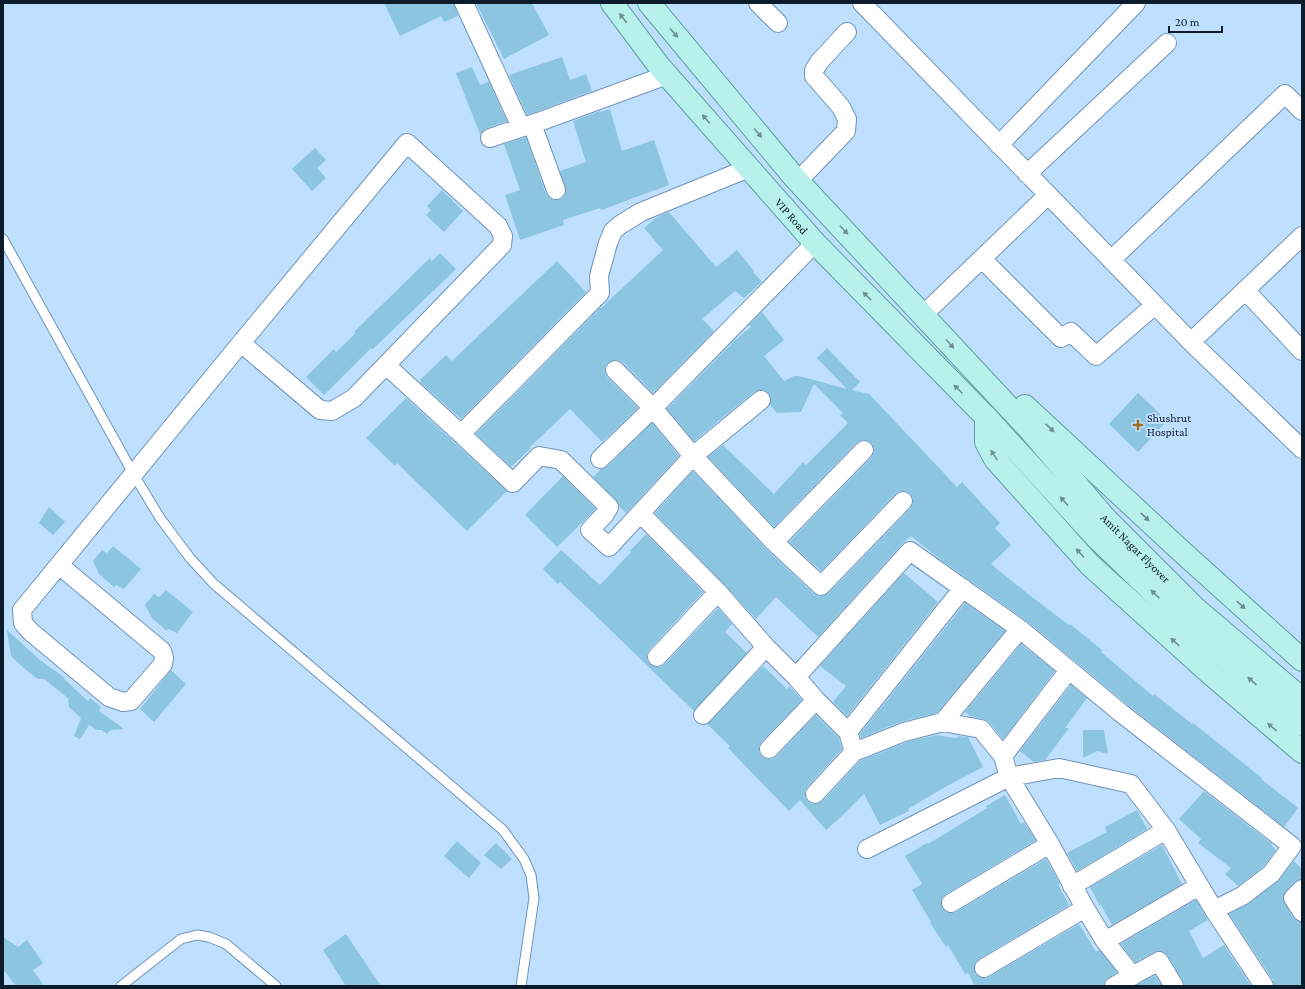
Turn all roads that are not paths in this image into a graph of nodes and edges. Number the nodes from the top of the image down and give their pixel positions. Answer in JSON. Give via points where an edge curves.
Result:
{"nodes":[{"id":1,"x":464,"y":3,"type":"edge"},
{"id":2,"x":612,"y":3,"type":"edge"},
{"id":3,"x":758,"y":3,"type":"edge"},
{"id":4,"x":862,"y":3,"type":"edge"},
{"id":5,"x":1136,"y":3,"type":"edge"},
{"id":6,"x":652,"y":4,"type":"edge"},
{"id":7,"x":778,"y":23,"type":"dead end"},
{"id":8,"x":848,"y":32,"type":"dead end"},
{"id":9,"x":1167,"y":43,"type":"dead end"},
{"id":10,"x":667,"y":75,"type":"junction"},
{"id":11,"x":1302,"y":111,"type":"edge"},
{"id":12,"x":527,"y":125,"type":"junction"},
{"id":13,"x":490,"y":138,"type":"dead end"},
{"id":14,"x":999,"y":145,"type":"junction"},
{"id":15,"x":749,"y":168,"type":"junction"},
{"id":16,"x":1027,"y":174,"type":"junction"},
{"id":17,"x":798,"y":181,"type":"junction"},
{"id":18,"x":556,"y":190,"type":"dead end"},
{"id":19,"x":1048,"y":195,"type":"junction"},
{"id":20,"x":1302,"y":236,"type":"edge"},
{"id":21,"x":3,"y":239,"type":"edge"},
{"id":22,"x":814,"y":243,"type":"junction"},
{"id":23,"x":982,"y":258,"type":"junction"},
{"id":24,"x":1112,"y":260,"type":"junction"},
{"id":25,"x":1245,"y":290,"type":"junction"},
{"id":26,"x":1155,"y":305,"type":"junction"},
{"id":27,"x":924,"y":315,"type":"junction"},
{"id":28,"x":1191,"y":342,"type":"junction"},
{"id":29,"x":241,"y":343,"type":"junction"},
{"id":30,"x":1302,"y":351,"type":"edge"},
{"id":31,"x":386,"y":365,"type":"junction"},
{"id":32,"x":615,"y":370,"type":"dead end"},
{"id":33,"x":985,"y":382,"type":"junction"},
{"id":34,"x":761,"y":400,"type":"dead end"},
{"id":35,"x":653,"y":408,"type":"junction"},
{"id":36,"x":986,"y":417,"type":"junction"},
{"id":37,"x":461,"y":434,"type":"junction"},
{"id":38,"x":1302,"y":448,"type":"edge"},
{"id":39,"x":864,"y":450,"type":"dead end"},
{"id":40,"x":693,"y":456,"type":"junction"},
{"id":41,"x":600,"y":459,"type":"dead end"},
{"id":42,"x":134,"y":475,"type":"junction"},
{"id":43,"x":903,"y":501,"type":"dead end"},
{"id":44,"x":641,"y":514,"type":"junction"},
{"id":45,"x":774,"y":542,"type":"junction"},
{"id":46,"x":59,"y":565,"type":"junction"},
{"id":47,"x":963,"y":588,"type":"junction"},
{"id":48,"x":718,"y":592,"type":"junction"},
{"id":49,"x":1020,"y":629,"type":"junction"},
{"id":50,"x":766,"y":648,"type":"junction"},
{"id":51,"x":657,"y":657,"type":"dead end"},
{"id":52,"x":1302,"y":660,"type":"edge"},
{"id":53,"x":1069,"y":670,"type":"junction"},
{"id":54,"x":796,"y":677,"type":"junction"},
{"id":55,"x":1302,"y":699,"type":"edge"},
{"id":56,"x":816,"y":700,"type":"junction"},
{"id":57,"x":703,"y":715,"type":"dead end"},
{"id":58,"x":943,"y":722,"type":"junction"},
{"id":59,"x":1302,"y":725,"type":"edge"},
{"id":60,"x":848,"y":732,"type":"junction"},
{"id":61,"x":769,"y":749,"type":"dead end"},
{"id":62,"x":854,"y":752,"type":"junction"},
{"id":63,"x":1302,"y":752,"type":"edge"},
{"id":64,"x":1003,"y":756,"type":"junction"},
{"id":65,"x":1009,"y":777,"type":"junction"},
{"id":66,"x":815,"y":794,"type":"dead end"},
{"id":67,"x":1166,"y":830,"type":"junction"},
{"id":68,"x":1050,"y":844,"type":"junction"},
{"id":69,"x":867,"y":849,"type":"dead end"},
{"id":70,"x":1072,"y":886,"type":"junction"},
{"id":71,"x":1199,"y":886,"type":"junction"},
{"id":72,"x":1302,"y":889,"type":"edge"},
{"id":73,"x":951,"y":903,"type":"dead end"},
{"id":74,"x":1085,"y":908,"type":"junction"},
{"id":75,"x":1214,"y":910,"type":"junction"},
{"id":76,"x":1302,"y":912,"type":"edge"},
{"id":77,"x":1105,"y":941,"type":"junction"},
{"id":78,"x":984,"y":968,"type":"dead end"},
{"id":79,"x":1133,"y":976,"type":"junction"},
{"id":80,"x":121,"y":986,"type":"edge"},
{"id":81,"x":276,"y":986,"type":"edge"},
{"id":82,"x":521,"y":986,"type":"edge"},
{"id":83,"x":1114,"y":986,"type":"edge"},
{"id":84,"x":1174,"y":986,"type":"edge"},
{"id":85,"x":1264,"y":986,"type":"edge"}],
"edges":[{"from":1,"to":12,"type":"street"},
{"from":10,"to":2,"type":"main road","name":"VIP Road","one_way":true},
{"from":3,"to":7,"type":"street"},
{"from":4,"to":14,"type":"street"},
{"from":5,"to":14,"type":"street"},
{"from":6,"to":17,"type":"main road","one_way":true},
{"from":8,"to":17,"type":"street","via":[[814,70],[814,76],[841,107],[847,119],[846,131]]},
{"from":9,"to":16,"type":"street"},
{"from":10,"to":12,"type":"street"},
{"from":15,"to":10,"type":"main road","name":"VIP Road","one_way":true},
{"from":11,"to":24,"type":"street","via":[[1285,94]]},
{"from":12,"to":13,"type":"street"},
{"from":12,"to":18,"type":"street"},
{"from":14,"to":16,"type":"street"},
{"from":15,"to":22,"type":"main road","name":"VIP Road"},
{"from":15,"to":37,"type":"street","via":[[641,212],[613,231],[599,276],[600,293]]},
{"from":16,"to":19,"type":"street"},
{"from":17,"to":27,"type":"main road","one_way":true},
{"from":19,"to":23,"type":"street"},
{"from":19,"to":24,"type":"street"},
{"from":20,"to":25,"type":"street"},
{"from":21,"to":42,"type":"lane"},
{"from":22,"to":35,"type":"street"},
{"from":36,"to":22,"type":"main road","name":"VIP Road","one_way":true},
{"from":23,"to":26,"type":"street","via":[[1061,338],[1071,332],[1096,356]]},
{"from":23,"to":27,"type":"street"},
{"from":24,"to":26,"type":"street"},
{"from":25,"to":28,"type":"street"},
{"from":25,"to":30,"type":"street"},
{"from":26,"to":28,"type":"street"},
{"from":27,"to":33,"type":"main road","name":"Amit Nagar Flyover","one_way":true},
{"from":28,"to":38,"type":"street"},
{"from":29,"to":31,"type":"street","via":[[320,410],[332,411],[354,398]]},
{"from":29,"to":31,"type":"street","via":[[408,143],[498,226],[503,236],[502,245]]},
{"from":29,"to":42,"type":"street"},
{"from":31,"to":37,"type":"street"},
{"from":32,"to":35,"type":"street"},
{"from":33,"to":52,"type":"main road","one_way":true,"via":[[1016,397]]},
{"from":33,"to":55,"type":"main road","name":"Amit Nagar Flyover","via":[[1031,431],[1105,518],[1196,609]]},
{"from":34,"to":40,"type":"street"},
{"from":35,"to":40,"type":"street"},
{"from":35,"to":41,"type":"street"},
{"from":59,"to":36,"type":"main road","name":"Amit Nagar Flyover","one_way":true,"via":[[1181,619],[1101,542]]},
{"from":63,"to":36,"type":"main road","one_way":true,"via":[[1090,565],[996,459],[986,442]]},
{"from":37,"to":44,"type":"street","via":[[512,483],[539,456],[560,460],[609,507],[590,530],[609,547]]},
{"from":39,"to":45,"type":"street"},
{"from":40,"to":44,"type":"street"},
{"from":40,"to":45,"type":"street"},
{"from":42,"to":46,"type":"street"},
{"from":42,"to":82,"type":"lane","via":[[160,518],[190,558],[214,584],[503,830],[524,859],[531,875],[534,898]]},
{"from":43,"to":45,"type":"street","via":[[821,586]]},
{"from":44,"to":48,"type":"street"},
{"from":46,"to":46,"type":"street","via":[[162,651],[163,664],[131,701],[123,702],[109,697],[23,623],[22,610]]},
{"from":47,"to":49,"type":"street"},
{"from":47,"to":54,"type":"street","via":[[910,551]]},
{"from":47,"to":60,"type":"street"},
{"from":48,"to":50,"type":"street"},
{"from":48,"to":51,"type":"street"},
{"from":49,"to":53,"type":"street"},
{"from":49,"to":58,"type":"street"},
{"from":50,"to":54,"type":"street"},
{"from":50,"to":57,"type":"street"},
{"from":53,"to":64,"type":"street"},
{"from":53,"to":75,"type":"street","via":[[1292,846],[1270,874],[1242,896]]},
{"from":54,"to":56,"type":"street"},
{"from":56,"to":60,"type":"street"},
{"from":56,"to":61,"type":"street"},
{"from":58,"to":62,"type":"street","via":[[904,732]]},
{"from":58,"to":64,"type":"street","via":[[981,729]]},
{"from":60,"to":62,"type":"street"},
{"from":62,"to":66,"type":"street"},
{"from":64,"to":65,"type":"street"},
{"from":65,"to":67,"type":"street","via":[[1059,768],[1132,784]]},
{"from":65,"to":68,"type":"street"},
{"from":65,"to":69,"type":"street"},
{"from":67,"to":70,"type":"street"},
{"from":67,"to":71,"type":"street"},
{"from":68,"to":70,"type":"street"},
{"from":68,"to":73,"type":"street"},
{"from":70,"to":74,"type":"street"},
{"from":71,"to":75,"type":"street"},
{"from":71,"to":77,"type":"street"},
{"from":72,"to":76,"type":"street","via":[[1293,898]]},
{"from":74,"to":77,"type":"street"},
{"from":74,"to":78,"type":"street"},
{"from":75,"to":85,"type":"street"},
{"from":77,"to":79,"type":"street"},
{"from":79,"to":83,"type":"street"},
{"from":79,"to":84,"type":"street","via":[[1159,961]]},
{"from":80,"to":81,"type":"lane","via":[[181,939],[197,935],[226,944]]}]}
